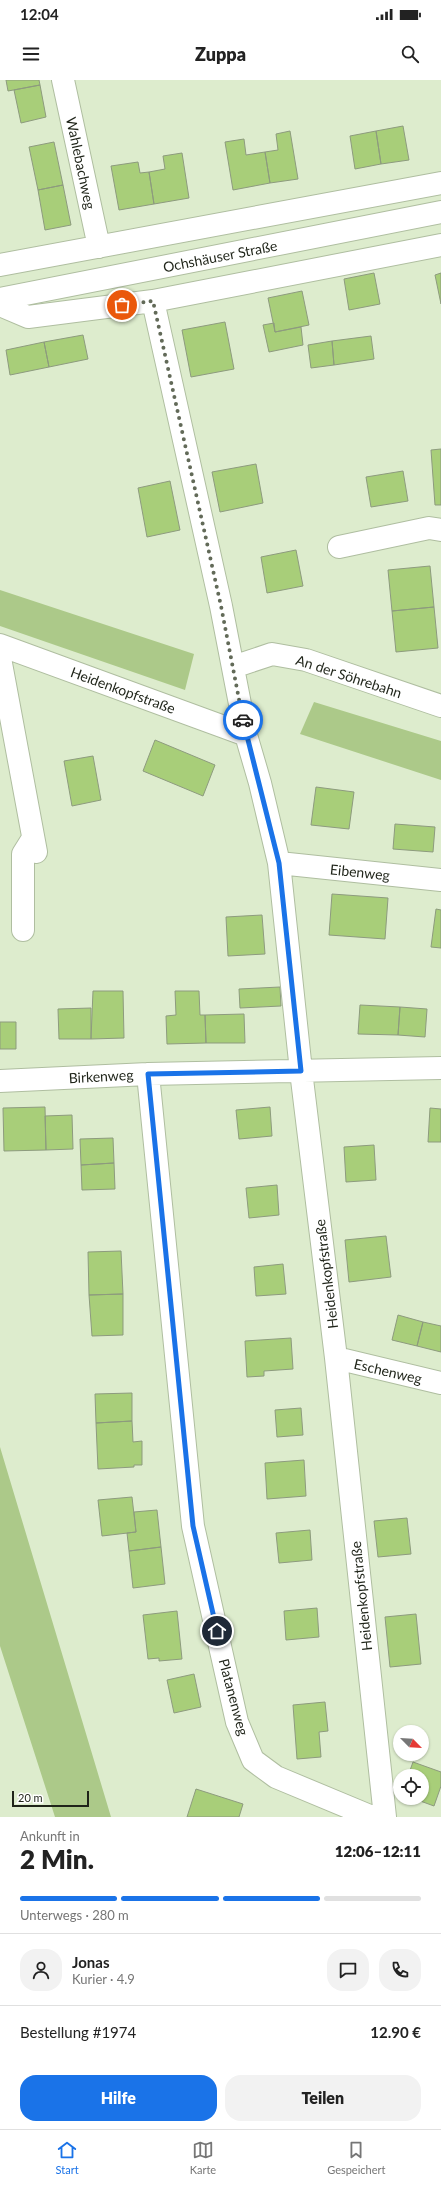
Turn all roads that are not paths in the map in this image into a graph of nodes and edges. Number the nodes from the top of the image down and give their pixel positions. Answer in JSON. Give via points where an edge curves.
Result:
{"nodes":[{"id":1,"x":62,"y":80,"type":"edge"},
{"id":2,"x":441,"y":183,"type":"edge"},
{"id":3,"x":441,"y":212,"type":"edge"},
{"id":4,"x":441,"y":245,"type":"edge"},
{"id":5,"x":99,"y":247,"type":"junction"},
{"id":6,"x":0,"y":265,"type":"edge"},
{"id":7,"x":0,"y":299,"type":"edge"},
{"id":8,"x":153,"y":301,"type":"junction"},
{"id":9,"x":0,"y":305,"type":"edge"},
{"id":10,"x":441,"y":530,"type":"edge"},
{"id":11,"x":339,"y":547,"type":"dead end"},
{"id":12,"x":0,"y":645,"type":"edge"},
{"id":13,"x":0,"y":658,"type":"edge"},
{"id":14,"x":233,"y":667,"type":"junction"},
{"id":15,"x":441,"y":706,"type":"edge"},
{"id":16,"x":246,"y":735,"type":"junction"},
{"id":17,"x":279,"y":863,"type":"junction"},
{"id":18,"x":441,"y":880,"type":"edge"},
{"id":19,"x":23,"y":930,"type":"dead end"},
{"id":20,"x":441,"y":1068,"type":"edge"},
{"id":21,"x":301,"y":1071,"type":"junction"},
{"id":22,"x":148,"y":1074,"type":"junction"},
{"id":23,"x":0,"y":1081,"type":"edge"},
{"id":24,"x":336,"y":1358,"type":"junction"},
{"id":25,"x":441,"y":1383,"type":"edge"},
{"id":26,"x":372,"y":1817,"type":"edge"},
{"id":27,"x":385,"y":1817,"type":"edge"}],
"edges":[{"from":1,"to":5,"type":"street","name":"Wahlebachweg"},
{"from":2,"to":5,"type":"street"},
{"from":3,"to":7,"type":"street","name":"Ochshäuser Straße"},
{"from":4,"to":8,"type":"street"},
{"from":5,"to":6,"type":"street"},
{"from":8,"to":9,"type":"street","via":[[28,317]]},
{"from":8,"to":14,"type":"street","name":"Heidenkopfstraße"},
{"from":10,"to":11,"type":"street","via":[[429,528]]},
{"from":12,"to":16,"type":"street","name":"Heidenkopfstraße"},
{"from":13,"to":19,"type":"street","via":[[34,845],[23,854]]},
{"from":14,"to":15,"type":"street","name":"An der Söhrebahn","via":[[272,654],[306,660]]},
{"from":14,"to":16,"type":"street","name":"Heidenkopfstraße"},
{"from":16,"to":17,"type":"street","name":"Heidenkopfstraße"},
{"from":17,"to":18,"type":"street","name":"Eibenweg"},
{"from":17,"to":21,"type":"street","name":"Heidenkopfstraße"},
{"from":20,"to":21,"type":"street","name":"Birkenweg"},
{"from":21,"to":22,"type":"street","name":"Birkenweg"},
{"from":21,"to":24,"type":"street","name":"Heidenkopfstraße"},
{"from":22,"to":23,"type":"street","name":"Birkenweg"},
{"from":22,"to":26,"type":"street","name":"Platanenweg","via":[[193,1526],[237,1722],[253,1760],[276,1777]]},
{"from":24,"to":25,"type":"street","name":"Eschenweg"},
{"from":24,"to":27,"type":"street","name":"Heidenkopfstraße"}]}
